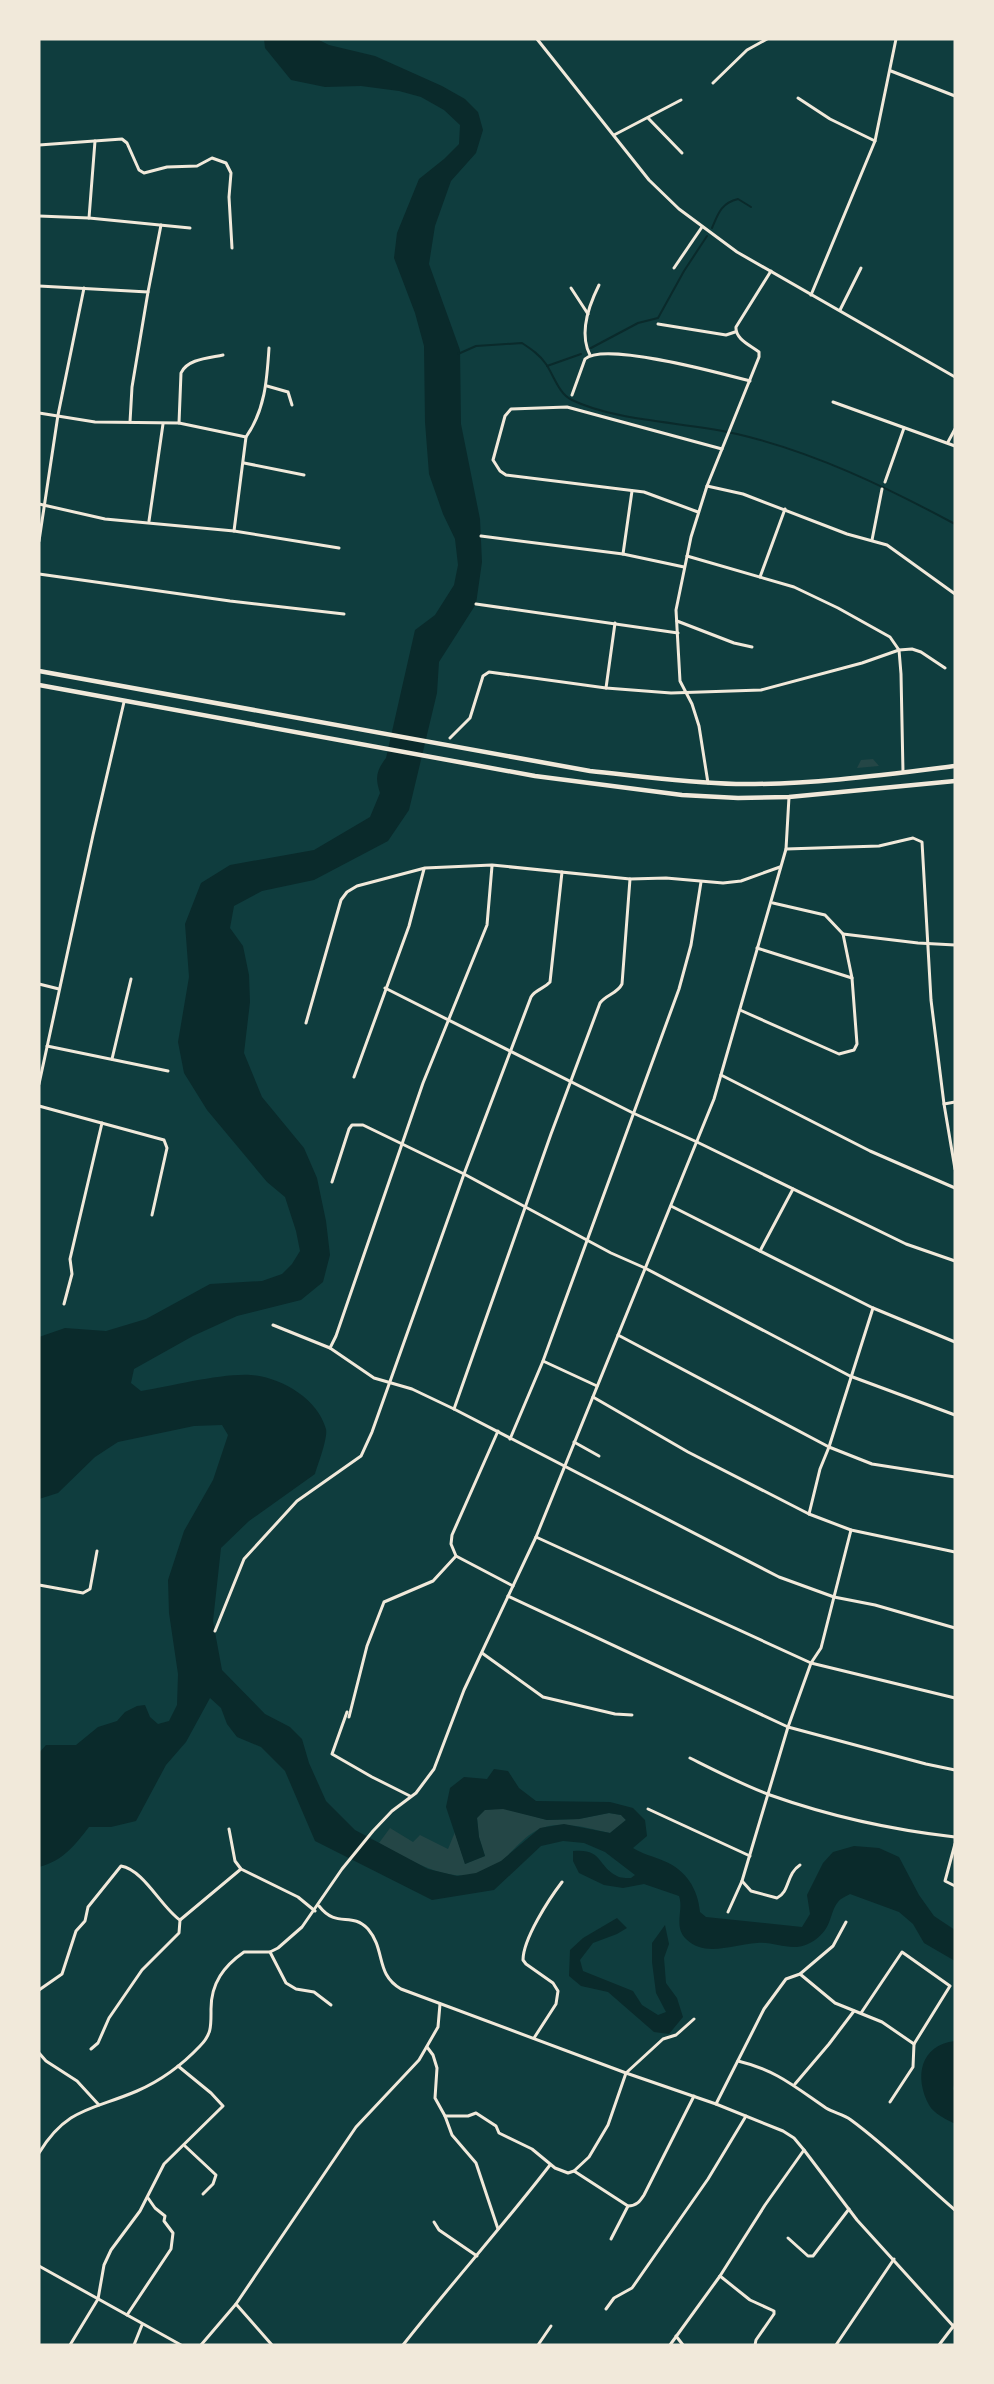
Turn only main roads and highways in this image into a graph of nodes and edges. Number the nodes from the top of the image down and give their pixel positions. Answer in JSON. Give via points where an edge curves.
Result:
{"nodes":[{"id":1,"x":39,"y":671,"type":"edge"},
{"id":2,"x":39,"y":685,"type":"edge"},
{"id":3,"x":955,"y":766,"type":"edge"},
{"id":4,"x":955,"y":781,"type":"edge"}],
"edges":[{"from":1,"to":3,"type":"highway","via":[[590,771],[708,783],[793,782]]},
{"from":2,"to":4,"type":"highway","via":[[435,758],[682,795],[789,797]]}]}
